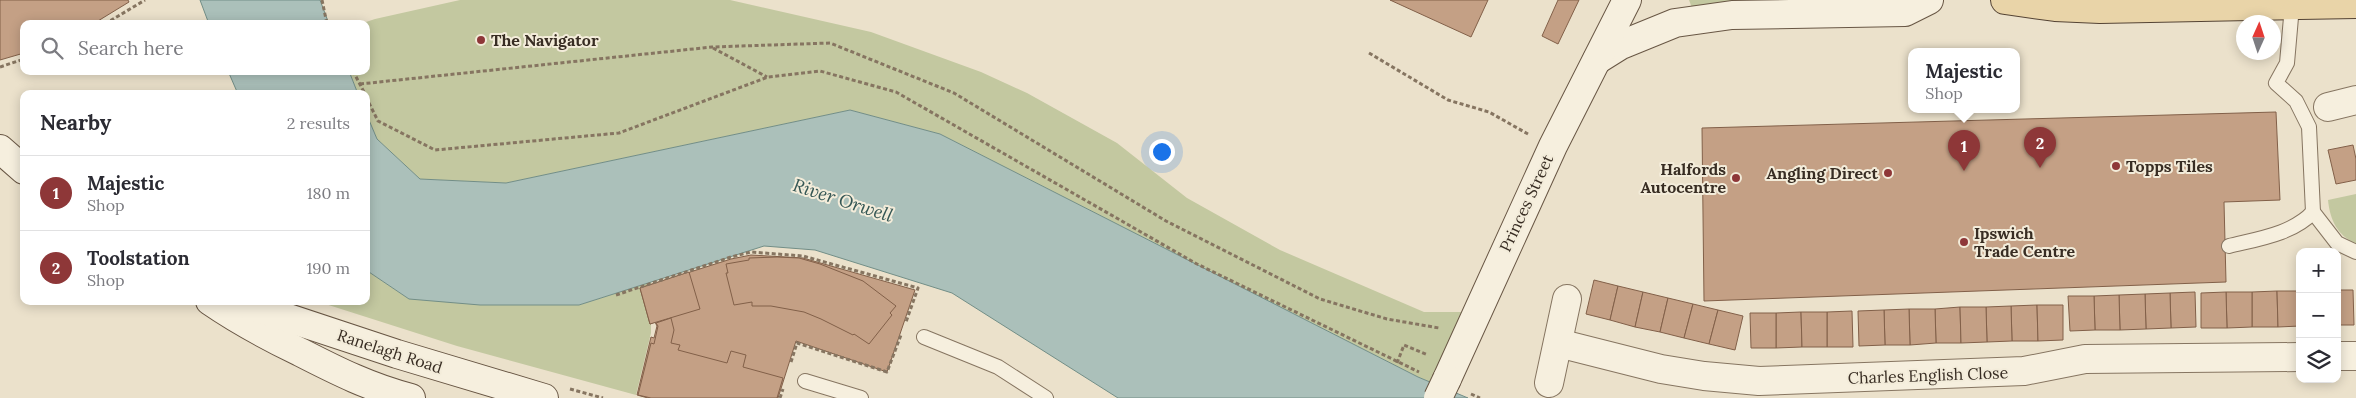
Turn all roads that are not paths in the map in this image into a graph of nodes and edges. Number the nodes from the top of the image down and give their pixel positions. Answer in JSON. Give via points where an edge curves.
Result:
{"nodes":[{"id":1,"x":1929,"y":0,"type":"edge"},
{"id":2,"x":2005,"y":0,"type":"edge"},
{"id":3,"x":1623,"y":4,"type":"edge"},
{"id":4,"x":2356,"y":4,"type":"edge"},
{"id":5,"x":2292,"y":6,"type":"junction"},
{"id":6,"x":1597,"y":60,"type":"junction"},
{"id":7,"x":2356,"y":100,"type":"edge"},
{"id":8,"x":2328,"y":107,"type":"dead end"},
{"id":9,"x":0,"y":149,"type":"edge"},
{"id":10,"x":20,"y":166,"type":"edge"},
{"id":11,"x":2313,"y":212,"type":"junction"},
{"id":12,"x":2229,"y":246,"type":"dead end"},
{"id":13,"x":2356,"y":252,"type":"edge"},
{"id":14,"x":1567,"y":299,"type":"dead end"},
{"id":15,"x":216,"y":305,"type":"edge"},
{"id":16,"x":249,"y":305,"type":"edge"},
{"id":17,"x":924,"y":337,"type":"dead end"},
{"id":18,"x":1558,"y":343,"type":"junction"},
{"id":19,"x":2341,"y":356,"type":"edge"},
{"id":20,"x":2356,"y":356,"type":"edge"},
{"id":21,"x":2296,"y":357,"type":"edge"},
{"id":22,"x":432,"y":364,"type":"junction"},
{"id":23,"x":1442,"y":374,"type":"edge"},
{"id":24,"x":805,"y":381,"type":"dead end"},
{"id":25,"x":1549,"y":383,"type":"dead end"},
{"id":26,"x":411,"y":398,"type":"edge"},
{"id":27,"x":423,"y":398,"type":"edge"},
{"id":28,"x":544,"y":398,"type":"edge"},
{"id":29,"x":861,"y":398,"type":"edge"},
{"id":30,"x":1046,"y":398,"type":"edge"}],
"edges":[{"from":1,"to":6,"type":"main road","via":[[1905,12],[1732,15],[1675,22],[1621,45]]},
{"from":2,"to":5,"type":"main road","via":[[2100,9]]},
{"from":3,"to":6,"type":"main road","name":"Princes Street"},
{"from":4,"to":5,"type":"main road"},
{"from":5,"to":11,"type":"lane","via":[[2287,63],[2276,83],[2296,101],[2309,126]]},
{"from":6,"to":23,"type":"main road","name":"Princes Street","via":[[1553,146],[1465,338]]},
{"from":7,"to":8,"type":"main road"},
{"from":9,"to":10,"type":"main road"},
{"from":11,"to":12,"type":"lane","via":[[2280,232]]},
{"from":11,"to":13,"type":"lane","via":[[2337,243]]},
{"from":14,"to":18,"type":"main road"},
{"from":15,"to":26,"type":"main road","name":"Ranelagh Road","via":[[239,322],[346,375],[379,390]]},
{"from":16,"to":22,"type":"main road","name":"Ranelagh Road"},
{"from":17,"to":30,"type":"lane","via":[[998,366]]},
{"from":18,"to":21,"type":"main road","name":"Charles English Close","via":[[1661,369],[1759,381],[2024,371],[2085,359]]},
{"from":18,"to":25,"type":"main road"},
{"from":19,"to":20,"type":"main road"},
{"from":22,"to":27,"type":"main road"},
{"from":22,"to":28,"type":"main road","name":"Ranelagh Road"},
{"from":24,"to":29,"type":"lane"}]}
